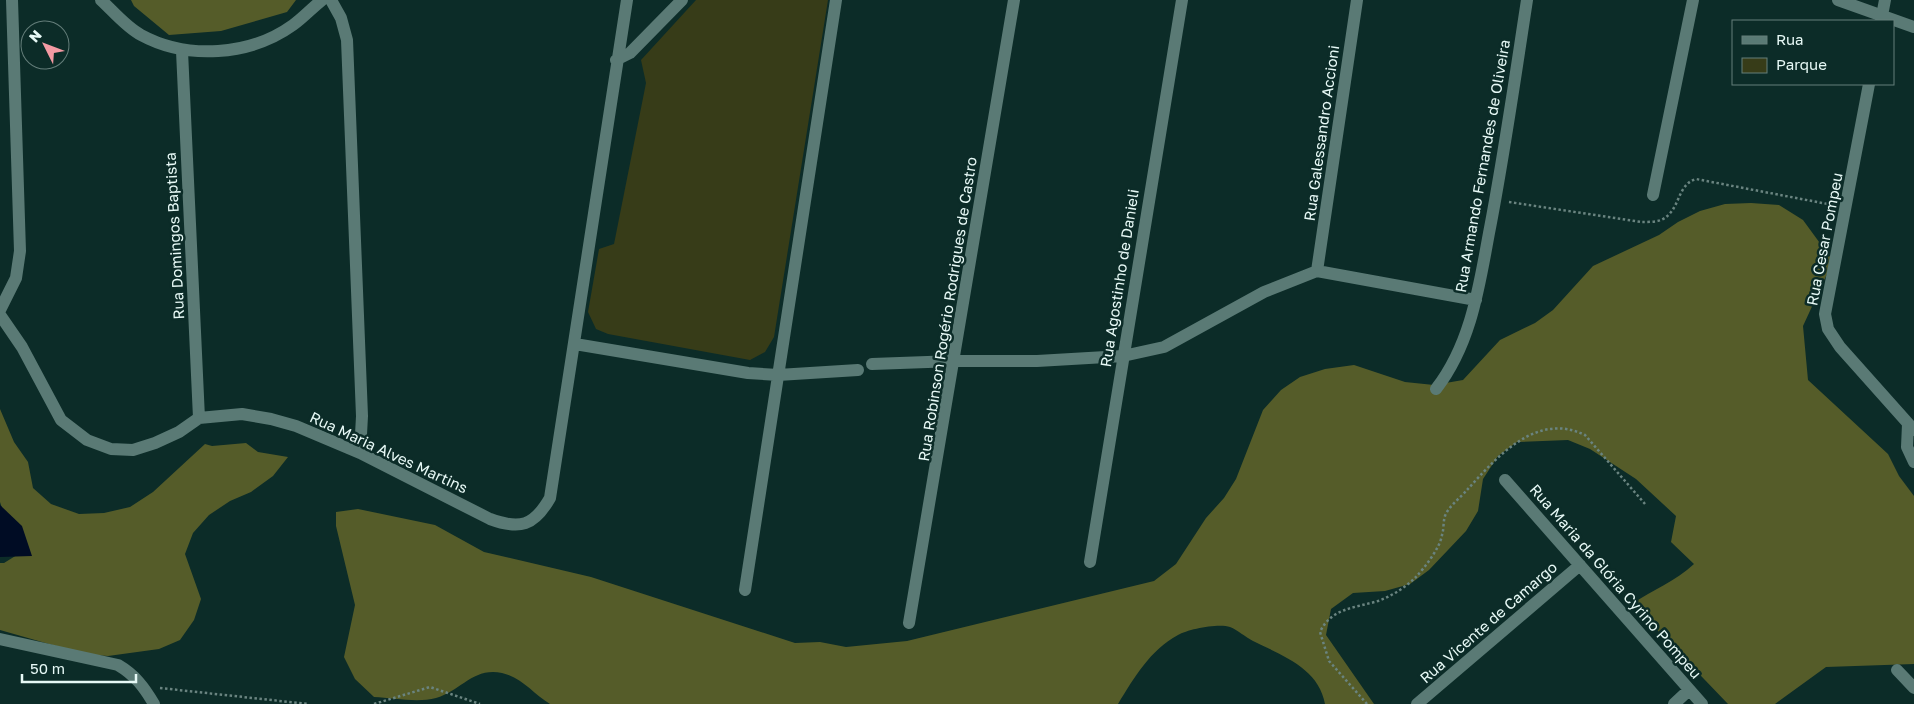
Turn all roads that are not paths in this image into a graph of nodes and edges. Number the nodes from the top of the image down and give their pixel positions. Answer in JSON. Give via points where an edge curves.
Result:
{"nodes":[{"id":1,"x":12,"y":0,"type":"edge"},
{"id":2,"x":101,"y":0,"type":"edge"},
{"id":3,"x":322,"y":0,"type":"edge"},
{"id":4,"x":330,"y":0,"type":"edge"},
{"id":5,"x":627,"y":0,"type":"edge"},
{"id":6,"x":682,"y":0,"type":"edge"},
{"id":7,"x":836,"y":0,"type":"edge"},
{"id":8,"x":1014,"y":0,"type":"edge"},
{"id":9,"x":1182,"y":0,"type":"edge"},
{"id":10,"x":1357,"y":0,"type":"edge"},
{"id":11,"x":1526,"y":0,"type":"edge"},
{"id":12,"x":1692,"y":0,"type":"edge"},
{"id":13,"x":1838,"y":0,"type":"edge"},
{"id":14,"x":1885,"y":0,"type":"edge"},
{"id":15,"x":1881,"y":19,"type":"edge"},
{"id":16,"x":1894,"y":22,"type":"edge"},
{"id":17,"x":1914,"y":27,"type":"edge"},
{"id":18,"x":182,"y":52,"type":"junction"},
{"id":19,"x":616,"y":60,"type":"junction"},
{"id":20,"x":1869,"y":85,"type":"edge"},
{"id":21,"x":1653,"y":195,"type":"dead end"},
{"id":22,"x":1318,"y":271,"type":"junction"},
{"id":23,"x":1476,"y":300,"type":"junction"},
{"id":24,"x":0,"y":310,"type":"edge"},
{"id":25,"x":0,"y":315,"type":"edge"},
{"id":26,"x":575,"y":344,"type":"junction"},
{"id":27,"x":1123,"y":356,"type":"junction"},
{"id":28,"x":955,"y":360,"type":"junction"},
{"id":29,"x":872,"y":364,"type":"dead end"},
{"id":30,"x":858,"y":370,"type":"dead end"},
{"id":31,"x":778,"y":375,"type":"junction"},
{"id":32,"x":1436,"y":389,"type":"dead end"},
{"id":33,"x":199,"y":418,"type":"junction"},
{"id":34,"x":1911,"y":427,"type":"edge"},
{"id":35,"x":360,"y":453,"type":"junction"},
{"id":36,"x":1914,"y":462,"type":"edge"},
{"id":37,"x":1506,"y":480,"type":"dead end"},
{"id":38,"x":1090,"y":562,"type":"dead end"},
{"id":39,"x":1580,"y":565,"type":"junction"},
{"id":40,"x":745,"y":590,"type":"dead end"},
{"id":41,"x":909,"y":623,"type":"dead end"},
{"id":42,"x":0,"y":639,"type":"edge"},
{"id":43,"x":1897,"y":670,"type":"dead end"},
{"id":44,"x":1914,"y":688,"type":"edge"},
{"id":45,"x":1690,"y":690,"type":"junction"},
{"id":46,"x":154,"y":704,"type":"edge"},
{"id":47,"x":1417,"y":704,"type":"edge"},
{"id":48,"x":1674,"y":704,"type":"edge"},
{"id":49,"x":1702,"y":704,"type":"edge"}],
"edges":[{"from":1,"to":24,"type":"street","via":[[20,251],[16,278]]},
{"from":2,"to":18,"type":"street","via":[[140,35]]},
{"from":3,"to":18,"type":"street","via":[[292,26],[256,45]]},
{"from":4,"to":35,"type":"street","via":[[341,18],[346,40],[362,416]]},
{"from":5,"to":19,"type":"street"},
{"from":6,"to":19,"type":"street","via":[[630,53]]},
{"from":7,"to":31,"type":"street"},
{"from":8,"to":28,"type":"street","name":"Rua Robinson Rogério Rodrigues de Castro"},
{"from":9,"to":27,"type":"street","name":"Rua Agostinho de Danieli"},
{"from":10,"to":22,"type":"street","name":"Rua Galessandro Accioni"},
{"from":11,"to":23,"type":"street","name":"Rua Armando Fernandes de Oliveira","via":[[1496,200]]},
{"from":12,"to":21,"type":"street"},
{"from":13,"to":15,"type":"street"},
{"from":14,"to":15,"type":"street"},
{"from":16,"to":17,"type":"street"},
{"from":18,"to":33,"type":"street","name":"Rua Domingos Baptista"},
{"from":19,"to":26,"type":"street"},
{"from":20,"to":34,"type":"street","name":"Rua Cesar Pompeu","via":[[1825,314],[1828,329],[1840,346]]},
{"from":22,"to":23,"type":"street"},
{"from":22,"to":27,"type":"street","via":[[1264,292],[1164,347]]},
{"from":23,"to":32,"type":"street","name":"Rua Armando Fernandes de Oliveira","via":[[1454,364]]},
{"from":25,"to":33,"type":"street","name":"Rua Maria Alves Martins","via":[[22,347],[61,420],[87,440],[111,449],[133,450],[179,432]]},
{"from":26,"to":31,"type":"street","via":[[748,373]]},
{"from":26,"to":35,"type":"street","name":"Rua Maria Alves Martins","via":[[550,498],[541,513],[526,524],[508,525],[490,519]]},
{"from":27,"to":28,"type":"street","via":[[1037,362]]},
{"from":27,"to":38,"type":"street","name":"Rua Agostinho de Danieli"},
{"from":28,"to":29,"type":"street"},
{"from":28,"to":41,"type":"street","name":"Rua Robinson Rogério Rodrigues de Castro"},
{"from":30,"to":31,"type":"street"},
{"from":31,"to":40,"type":"street"},
{"from":33,"to":35,"type":"street","name":"Rua Maria Alves Martins","via":[[242,414],[271,419]]},
{"from":34,"to":36,"type":"street","via":[[1907,447]]},
{"from":37,"to":39,"type":"street","name":"Rua Maria da Glória Cyrino Pompeu"},
{"from":39,"to":45,"type":"street","name":"Rua Maria da Glória Cyrino Pompeu"},
{"from":39,"to":47,"type":"street","name":"Rua Vicente de Camargo"},
{"from":42,"to":46,"type":"street","via":[[118,665],[144,686]]},
{"from":43,"to":44,"type":"street"},
{"from":45,"to":48,"type":"street"},
{"from":45,"to":49,"type":"street","name":"Rua Maria da Glória Cyrino Pompeu"}]}
